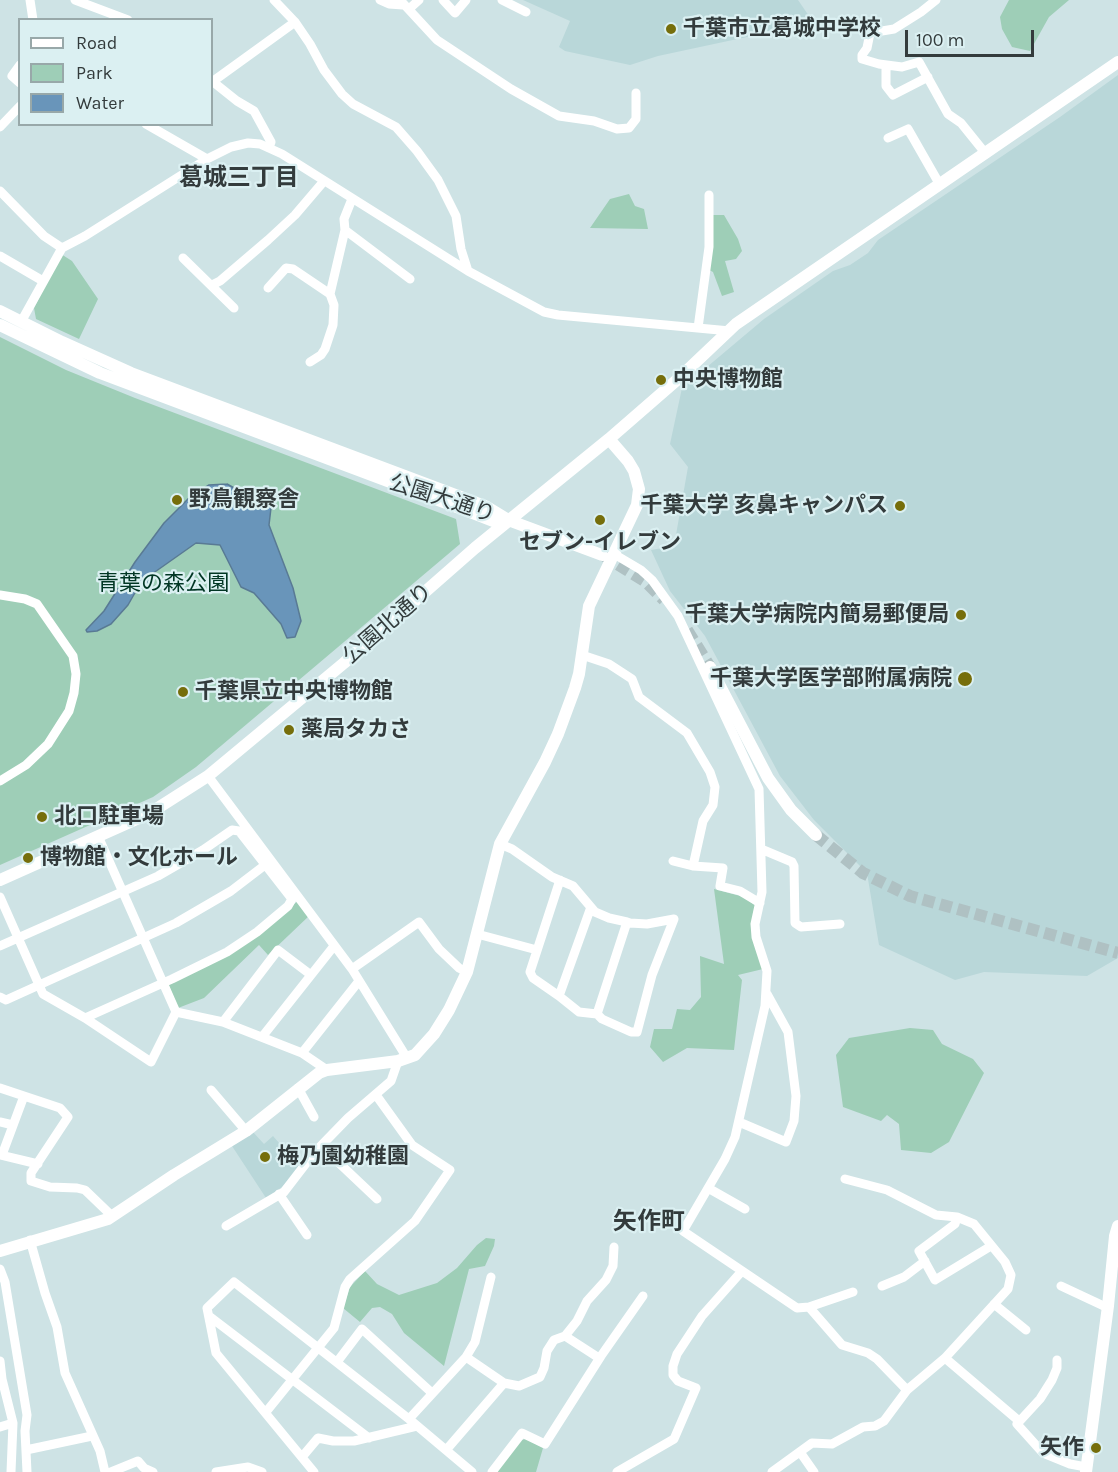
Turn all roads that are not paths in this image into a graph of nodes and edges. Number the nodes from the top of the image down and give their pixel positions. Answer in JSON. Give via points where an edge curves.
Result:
{"nodes":[{"id":1,"x":30,"y":0,"type":"edge"},
{"id":2,"x":75,"y":0,"type":"edge"},
{"id":3,"x":274,"y":0,"type":"edge"},
{"id":4,"x":380,"y":0,"type":"edge"},
{"id":5,"x":419,"y":0,"type":"edge"},
{"id":6,"x":443,"y":0,"type":"edge"},
{"id":7,"x":466,"y":0,"type":"edge"},
{"id":8,"x":502,"y":0,"type":"edge"},
{"id":9,"x":918,"y":0,"type":"edge"},
{"id":10,"x":936,"y":0,"type":"edge"},
{"id":11,"x":404,"y":5,"type":"edge"},
{"id":12,"x":925,"y":8,"type":"junction"},
{"id":13,"x":526,"y":12,"type":"dead end"},
{"id":14,"x":33,"y":18,"type":"edge"},
{"id":15,"x":123,"y":18,"type":"edge"},
{"id":16,"x":295,"y":22,"type":"junction"},
{"id":17,"x":1118,"y":62,"type":"edge"},
{"id":18,"x":886,"y":65,"type":"junction"},
{"id":19,"x":18,"y":68,"type":"edge"},
{"id":20,"x":927,"y":77,"type":"junction"},
{"id":21,"x":18,"y":81,"type":"edge"},
{"id":22,"x":213,"y":81,"type":"edge"},
{"id":23,"x":213,"y":83,"type":"edge"},
{"id":24,"x":636,"y":93,"type":"dead end"},
{"id":25,"x":18,"y":108,"type":"edge"},
{"id":26,"x":149,"y":126,"type":"edge"},
{"id":27,"x":0,"y":127,"type":"edge"},
{"id":28,"x":888,"y":138,"type":"dead end"},
{"id":29,"x":269,"y":147,"type":"junction"},
{"id":30,"x":986,"y":154,"type":"junction"},
{"id":31,"x":207,"y":159,"type":"junction"},
{"id":32,"x":324,"y":180,"type":"junction"},
{"id":33,"x":940,"y":185,"type":"junction"},
{"id":34,"x":0,"y":191,"type":"edge"},
{"id":35,"x":710,"y":195,"type":"dead end"},
{"id":36,"x":352,"y":199,"type":"junction"},
{"id":37,"x":345,"y":231,"type":"junction"},
{"id":38,"x":62,"y":248,"type":"junction"},
{"id":39,"x":0,"y":256,"type":"edge"},
{"id":40,"x":183,"y":258,"type":"dead end"},
{"id":41,"x":468,"y":271,"type":"junction"},
{"id":42,"x":410,"y":279,"type":"dead end"},
{"id":43,"x":43,"y":281,"type":"junction"},
{"id":44,"x":212,"y":285,"type":"junction"},
{"id":45,"x":268,"y":288,"type":"dead end"},
{"id":46,"x":330,"y":294,"type":"junction"},
{"id":47,"x":234,"y":308,"type":"dead end"},
{"id":48,"x":0,"y":310,"type":"edge"},
{"id":49,"x":21,"y":322,"type":"junction"},
{"id":50,"x":4,"y":327,"type":"edge"},
{"id":51,"x":698,"y":328,"type":"junction"},
{"id":52,"x":730,"y":331,"type":"junction"},
{"id":53,"x":29,"y":339,"type":"junction"},
{"id":54,"x":310,"y":362,"type":"dead end"},
{"id":55,"x":609,"y":439,"type":"junction"},
{"id":56,"x":508,"y":520,"type":"junction"},
{"id":57,"x":608,"y":554,"type":"junction"},
{"id":58,"x":0,"y":595,"type":"edge"},
{"id":59,"x":582,"y":656,"type":"junction"},
{"id":60,"x":710,"y":668,"type":"tunnel mouth"},
{"id":61,"x":208,"y":776,"type":"junction"},
{"id":62,"x":0,"y":781,"type":"edge"},
{"id":63,"x":816,"y":835,"type":"tunnel mouth"},
{"id":64,"x":98,"y":836,"type":"junction"},
{"id":65,"x":500,"y":844,"type":"junction"},
{"id":66,"x":761,"y":849,"type":"junction"},
{"id":67,"x":673,"y":861,"type":"dead end"},
{"id":68,"x":265,"y":865,"type":"junction"},
{"id":69,"x":693,"y":866,"type":"junction"},
{"id":70,"x":0,"y":880,"type":"edge"},
{"id":71,"x":560,"y":880,"type":"junction"},
{"id":72,"x":122,"y":891,"type":"junction"},
{"id":73,"x":0,"y":897,"type":"edge"},
{"id":74,"x":760,"y":903,"type":"junction"},
{"id":75,"x":591,"y":907,"type":"junction"},
{"id":76,"x":627,"y":922,"type":"junction"},
{"id":77,"x":840,"y":924,"type":"dead end"},
{"id":78,"x":477,"y":934,"type":"junction"},
{"id":79,"x":18,"y":938,"type":"junction"},
{"id":80,"x":144,"y":939,"type":"junction"},
{"id":81,"x":0,"y":946,"type":"edge"},
{"id":82,"x":334,"y":946,"type":"junction"},
{"id":83,"x":537,"y":950,"type":"junction"},
{"id":84,"x":352,"y":969,"type":"junction"},
{"id":85,"x":467,"y":972,"type":"junction"},
{"id":86,"x":311,"y":975,"type":"junction"},
{"id":87,"x":359,"y":981,"type":"junction"},
{"id":88,"x":164,"y":983,"type":"junction"},
{"id":89,"x":39,"y":985,"type":"junction"},
{"id":90,"x":767,"y":994,"type":"junction"},
{"id":91,"x":560,"y":996,"type":"junction"},
{"id":92,"x":0,"y":997,"type":"edge"},
{"id":93,"x":176,"y":1012,"type":"junction"},
{"id":94,"x":597,"y":1014,"type":"junction"},
{"id":95,"x":85,"y":1018,"type":"junction"},
{"id":96,"x":223,"y":1022,"type":"junction"},
{"id":97,"x":262,"y":1037,"type":"junction"},
{"id":98,"x":302,"y":1053,"type":"junction"},
{"id":99,"x":402,"y":1060,"type":"junction"},
{"id":100,"x":327,"y":1070,"type":"junction"},
{"id":101,"x":0,"y":1088,"type":"edge"},
{"id":102,"x":298,"y":1088,"type":"junction"},
{"id":103,"x":211,"y":1090,"type":"dead end"},
{"id":104,"x":376,"y":1095,"type":"junction"},
{"id":105,"x":24,"y":1096,"type":"junction"},
{"id":106,"x":314,"y":1117,"type":"dead end"},
{"id":107,"x":0,"y":1122,"type":"edge"},
{"id":108,"x":739,"y":1122,"type":"junction"},
{"id":109,"x":13,"y":1125,"type":"junction"},
{"id":110,"x":246,"y":1131,"type":"junction"},
{"id":111,"x":321,"y":1146,"type":"junction"},
{"id":112,"x":1,"y":1155,"type":"edge"},
{"id":113,"x":38,"y":1164,"type":"junction"},
{"id":114,"x":845,"y":1179,"type":"dead end"},
{"id":115,"x":708,"y":1188,"type":"junction"},
{"id":116,"x":279,"y":1194,"type":"junction"},
{"id":117,"x":376,"y":1199,"type":"dead end"},
{"id":118,"x":745,"y":1209,"type":"dead end"},
{"id":119,"x":112,"y":1216,"type":"junction"},
{"id":120,"x":957,"y":1217,"type":"junction"},
{"id":121,"x":226,"y":1226,"type":"dead end"},
{"id":122,"x":1118,"y":1226,"type":"edge"},
{"id":123,"x":307,"y":1235,"type":"dead end"},
{"id":124,"x":30,"y":1240,"type":"junction"},
{"id":125,"x":991,"y":1246,"type":"junction"},
{"id":126,"x":614,"y":1247,"type":"dead end"},
{"id":127,"x":0,"y":1251,"type":"edge"},
{"id":128,"x":925,"y":1261,"type":"junction"},
{"id":129,"x":0,"y":1269,"type":"edge"},
{"id":130,"x":742,"y":1271,"type":"junction"},
{"id":131,"x":491,"y":1277,"type":"dead end"},
{"id":132,"x":882,"y":1286,"type":"dead end"},
{"id":133,"x":1060,"y":1286,"type":"dead end"},
{"id":134,"x":853,"y":1292,"type":"dead end"},
{"id":135,"x":643,"y":1296,"type":"dead end"},
{"id":136,"x":994,"y":1304,"type":"junction"},
{"id":137,"x":809,"y":1306,"type":"junction"},
{"id":138,"x":1108,"y":1308,"type":"junction"},
{"id":139,"x":209,"y":1316,"type":"junction"},
{"id":140,"x":1026,"y":1330,"type":"dead end"},
{"id":141,"x":565,"y":1336,"type":"junction"},
{"id":142,"x":317,"y":1347,"type":"junction"},
{"id":143,"x":466,"y":1357,"type":"junction"},
{"id":144,"x":599,"y":1358,"type":"junction"},
{"id":145,"x":945,"y":1358,"type":"junction"},
{"id":146,"x":1057,"y":1360,"type":"dead end"},
{"id":147,"x":0,"y":1361,"type":"edge"},
{"id":148,"x":337,"y":1362,"type":"junction"},
{"id":149,"x":1,"y":1379,"type":"edge"},
{"id":150,"x":292,"y":1380,"type":"junction"},
{"id":151,"x":504,"y":1383,"type":"junction"},
{"id":152,"x":907,"y":1390,"type":"junction"},
{"id":153,"x":432,"y":1393,"type":"junction"},
{"id":154,"x":266,"y":1412,"type":"junction"},
{"id":155,"x":1020,"y":1421,"type":"junction"},
{"id":156,"x":413,"y":1422,"type":"junction"},
{"id":157,"x":13,"y":1423,"type":"junction"},
{"id":158,"x":0,"y":1427,"type":"edge"},
{"id":159,"x":92,"y":1436,"type":"junction"},
{"id":160,"x":369,"y":1438,"type":"junction"},
{"id":161,"x":447,"y":1449,"type":"junction"},
{"id":162,"x":27,"y":1450,"type":"junction"},
{"id":163,"x":800,"y":1452,"type":"junction"},
{"id":164,"x":302,"y":1457,"type":"junction"},
{"id":165,"x":1086,"y":1470,"type":"edge"},
{"id":166,"x":11,"y":1472,"type":"edge"},
{"id":167,"x":27,"y":1472,"type":"edge"},
{"id":168,"x":105,"y":1472,"type":"edge"},
{"id":169,"x":111,"y":1472,"type":"edge"},
{"id":170,"x":153,"y":1472,"type":"edge"},
{"id":171,"x":216,"y":1472,"type":"edge"},
{"id":172,"x":262,"y":1472,"type":"edge"},
{"id":173,"x":314,"y":1472,"type":"edge"},
{"id":174,"x":472,"y":1472,"type":"edge"},
{"id":175,"x":492,"y":1472,"type":"edge"},
{"id":176,"x":617,"y":1472,"type":"edge"},
{"id":177,"x":772,"y":1472,"type":"edge"},
{"id":178,"x":814,"y":1472,"type":"edge"}],
"edges":[{"from":1,"to":14,"type":"street"},
{"from":2,"to":15,"type":"street"},
{"from":3,"to":16,"type":"street"},
{"from":4,"to":11,"type":"street"},
{"from":5,"to":11,"type":"street"},
{"from":6,"to":7,"type":"street","via":[[455,13]]},
{"from":8,"to":13,"type":"street"},
{"from":9,"to":12,"type":"street"},
{"from":10,"to":12,"type":"street"},
{"from":11,"to":24,"type":"street","via":[[437,40],[559,116],[594,120],[617,129],[629,128],[636,119]]},
{"from":12,"to":18,"type":"street","via":[[894,29],[870,33],[862,59]]},
{"from":16,"to":22,"type":"street"},
{"from":16,"to":41,"type":"street","via":[[342,94],[396,127],[438,180],[456,216]]},
{"from":17,"to":30,"type":"street","name":"公園北通り"},
{"from":18,"to":20,"type":"street","via":[[902,67],[919,62]]},
{"from":18,"to":20,"type":"street","via":[[886,86],[893,95]]},
{"from":19,"to":21,"type":"street","via":[[12,76]]},
{"from":20,"to":30,"type":"street","via":[[948,114],[961,123]]},
{"from":23,"to":29,"type":"street","via":[[254,111],[271,142]]},
{"from":25,"to":27,"type":"street"},
{"from":26,"to":31,"type":"street"},
{"from":28,"to":33,"type":"street","via":[[908,129]]},
{"from":29,"to":31,"type":"street","via":[[248,143]]},
{"from":29,"to":32,"type":"street"},
{"from":30,"to":33,"type":"street","name":"公園北通り"},
{"from":31,"to":38,"type":"street"},
{"from":32,"to":36,"type":"street"},
{"from":32,"to":44,"type":"street","via":[[274,234]]},
{"from":33,"to":52,"type":"street","name":"公園北通り"},
{"from":34,"to":38,"type":"street","via":[[44,236]]},
{"from":35,"to":51,"type":"street","via":[[709,247]]},
{"from":36,"to":37,"type":"street","via":[[344,219]]},
{"from":36,"to":41,"type":"street"},
{"from":37,"to":42,"type":"street"},
{"from":37,"to":46,"type":"street"},
{"from":38,"to":43,"type":"street"},
{"from":39,"to":43,"type":"street"},
{"from":40,"to":44,"type":"street"},
{"from":41,"to":51,"type":"street","via":[[536,308],[558,315]]},
{"from":43,"to":49,"type":"street"},
{"from":44,"to":47,"type":"street"},
{"from":45,"to":46,"type":"street","via":[[286,268]]},
{"from":46,"to":54,"type":"street","via":[[333,325],[325,349]]},
{"from":48,"to":49,"type":"street","name":"公園大通り"},
{"from":49,"to":50,"type":"street"},
{"from":49,"to":53,"type":"street"},
{"from":49,"to":56,"type":"street","name":"公園大通り","via":[[141,377],[485,506]]},
{"from":50,"to":53,"type":"street","name":"公園大通り"},
{"from":51,"to":52,"type":"street"},
{"from":52,"to":55,"type":"street","name":"公園北通り"},
{"from":53,"to":56,"type":"street","name":"公園大通り","via":[[100,373],[282,442],[478,516]]},
{"from":55,"to":56,"type":"street","name":"公園北通り"},
{"from":55,"to":57,"type":"street","via":[[628,461],[639,489],[637,505]]},
{"from":56,"to":57,"type":"street"},
{"from":56,"to":61,"type":"street","name":"公園北通り"},
{"from":57,"to":59,"type":"street","via":[[589,606]]},
{"from":57,"to":66,"type":"street","via":[[641,570],[678,616],[759,789]]},
{"from":58,"to":62,"type":"street","via":[[37,604],[73,656],[76,674],[69,711],[48,744],[26,765]]},
{"from":59,"to":65,"type":"street","via":[[558,734]]},
{"from":59,"to":69,"type":"street","via":[[609,664],[632,679],[639,697],[687,733],[710,772],[715,787],[713,805],[703,821]]},
{"from":60,"to":63,"type":"street","via":[[768,778],[791,810]]},
{"from":61,"to":64,"type":"street","name":"公園北通り","via":[[150,813]]},
{"from":61,"to":82,"type":"street"},
{"from":64,"to":70,"type":"street","name":"公園北通り"},
{"from":64,"to":72,"type":"street"},
{"from":65,"to":71,"type":"street"},
{"from":65,"to":78,"type":"street"},
{"from":66,"to":74,"type":"street"},
{"from":66,"to":77,"type":"street","via":[[792,862],[795,923],[801,927]]},
{"from":67,"to":69,"type":"street"},
{"from":68,"to":72,"type":"street","via":[[239,831],[232,830],[180,864]]},
{"from":68,"to":80,"type":"street","via":[[207,906]]},
{"from":68,"to":88,"type":"street","via":[[292,899],[288,906],[228,952]]},
{"from":69,"to":74,"type":"street","via":[[723,868],[720,886],[740,891]]},
{"from":71,"to":75,"type":"street","via":[[573,886]]},
{"from":71,"to":83,"type":"street"},
{"from":72,"to":79,"type":"street"},
{"from":72,"to":80,"type":"street"},
{"from":73,"to":79,"type":"street"},
{"from":74,"to":90,"type":"street","via":[[756,937],[767,971]]},
{"from":75,"to":76,"type":"street","via":[[609,918]]},
{"from":75,"to":91,"type":"street"},
{"from":76,"to":94,"type":"street"},
{"from":76,"to":94,"type":"street","via":[[647,924],[674,919],[652,975],[637,1032]]},
{"from":78,"to":83,"type":"street"},
{"from":78,"to":85,"type":"street"},
{"from":79,"to":81,"type":"street"},
{"from":79,"to":89,"type":"street"},
{"from":80,"to":88,"type":"street"},
{"from":80,"to":89,"type":"street"},
{"from":82,"to":84,"type":"street"},
{"from":82,"to":86,"type":"street"},
{"from":83,"to":91,"type":"street","via":[[530,972]]},
{"from":84,"to":85,"type":"street","via":[[419,922],[439,949]]},
{"from":84,"to":87,"type":"street"},
{"from":85,"to":99,"type":"street","via":[[434,1034],[415,1055]]},
{"from":86,"to":96,"type":"street","via":[[278,950]]},
{"from":86,"to":97,"type":"street"},
{"from":87,"to":98,"type":"street"},
{"from":87,"to":99,"type":"street"},
{"from":88,"to":93,"type":"street"},
{"from":88,"to":95,"type":"street"},
{"from":89,"to":92,"type":"street","via":[[6,1000]]},
{"from":89,"to":95,"type":"street","via":[[43,994]]},
{"from":90,"to":108,"type":"street"},
{"from":90,"to":108,"type":"street","via":[[788,1032],[796,1096],[794,1121],[786,1142]]},
{"from":91,"to":94,"type":"street","via":[[579,1012]]},
{"from":93,"to":95,"type":"street","via":[[151,1062]]},
{"from":93,"to":96,"type":"street"},
{"from":96,"to":97,"type":"street"},
{"from":97,"to":98,"type":"street"},
{"from":98,"to":100,"type":"street"},
{"from":99,"to":100,"type":"street"},
{"from":99,"to":104,"type":"street","via":[[392,1081]]},
{"from":100,"to":102,"type":"street"},
{"from":101,"to":105,"type":"street"},
{"from":102,"to":106,"type":"street"},
{"from":102,"to":110,"type":"street"},
{"from":103,"to":110,"type":"street"},
{"from":104,"to":111,"type":"street"},
{"from":104,"to":142,"type":"street","via":[[412,1145],[450,1170],[415,1221],[350,1279],[334,1328]]},
{"from":105,"to":109,"type":"street"},
{"from":105,"to":113,"type":"street","via":[[60,1108],[68,1117]]},
{"from":107,"to":109,"type":"street"},
{"from":108,"to":115,"type":"street"},
{"from":109,"to":112,"type":"street"},
{"from":110,"to":119,"type":"street"},
{"from":111,"to":116,"type":"street"},
{"from":111,"to":117,"type":"street"},
{"from":112,"to":113,"type":"street"},
{"from":113,"to":119,"type":"street","via":[[31,1173],[31,1181],[85,1190]]},
{"from":114,"to":120,"type":"street","via":[[887,1190],[936,1215]]},
{"from":115,"to":118,"type":"street"},
{"from":115,"to":130,"type":"street","via":[[683,1232]]},
{"from":116,"to":121,"type":"street"},
{"from":116,"to":123,"type":"street"},
{"from":119,"to":124,"type":"street"},
{"from":120,"to":125,"type":"street","via":[[974,1224]]},
{"from":120,"to":128,"type":"street","via":[[955,1224],[920,1251]]},
{"from":122,"to":138,"type":"street"},
{"from":124,"to":127,"type":"street"},
{"from":124,"to":159,"type":"street","via":[[57,1327],[65,1373]]},
{"from":125,"to":128,"type":"street","via":[[935,1280]]},
{"from":125,"to":136,"type":"street","via":[[1011,1275],[1008,1289]]},
{"from":126,"to":141,"type":"street","via":[[613,1266],[606,1280],[586,1301]]},
{"from":128,"to":132,"type":"street","via":[[904,1277]]},
{"from":129,"to":162,"type":"street","via":[[24,1386]]},
{"from":130,"to":137,"type":"street","via":[[791,1306]]},
{"from":130,"to":176,"type":"street","via":[[702,1316],[677,1354],[673,1375],[696,1388],[674,1439]]},
{"from":131,"to":143,"type":"street","via":[[475,1342]]},
{"from":133,"to":138,"type":"street"},
{"from":134,"to":137,"type":"street"},
{"from":135,"to":144,"type":"street"},
{"from":136,"to":140,"type":"street"},
{"from":136,"to":145,"type":"street"},
{"from":137,"to":152,"type":"street","via":[[842,1345],[877,1359]]},
{"from":138,"to":165,"type":"street"},
{"from":139,"to":142,"type":"street","via":[[207,1308],[234,1282]]},
{"from":139,"to":150,"type":"street"},
{"from":139,"to":154,"type":"street","via":[[216,1353]]},
{"from":141,"to":144,"type":"street"},
{"from":141,"to":151,"type":"street","via":[[550,1346],[540,1377],[519,1386]]},
{"from":142,"to":148,"type":"street"},
{"from":142,"to":150,"type":"street"},
{"from":143,"to":151,"type":"street"},
{"from":143,"to":153,"type":"street"},
{"from":144,"to":175,"type":"street","via":[[545,1444],[522,1433]]},
{"from":145,"to":152,"type":"street"},
{"from":145,"to":155,"type":"street"},
{"from":146,"to":155,"type":"street","via":[[1052,1380]]},
{"from":147,"to":149,"type":"street"},
{"from":148,"to":153,"type":"street","via":[[363,1329]]},
{"from":148,"to":156,"type":"street"},
{"from":149,"to":157,"type":"street"},
{"from":150,"to":154,"type":"street"},
{"from":150,"to":160,"type":"street"},
{"from":151,"to":161,"type":"street"},
{"from":152,"to":163,"type":"street","via":[[884,1421],[863,1427],[832,1444],[812,1443]]},
{"from":153,"to":156,"type":"street"},
{"from":154,"to":164,"type":"street"},
{"from":155,"to":165,"type":"street","via":[[1017,1424],[1043,1453]]},
{"from":156,"to":160,"type":"street"},
{"from":156,"to":161,"type":"street"},
{"from":157,"to":158,"type":"street"},
{"from":157,"to":166,"type":"street"},
{"from":159,"to":162,"type":"street"},
{"from":159,"to":168,"type":"street"},
{"from":160,"to":164,"type":"street","via":[[318,1438]]},
{"from":161,"to":174,"type":"street"},
{"from":162,"to":167,"type":"street"},
{"from":163,"to":177,"type":"street"},
{"from":163,"to":178,"type":"street"},
{"from":164,"to":173,"type":"street"},
{"from":169,"to":170,"type":"street","via":[[138,1461]]},
{"from":171,"to":172,"type":"street","via":[[248,1467]]}]}
